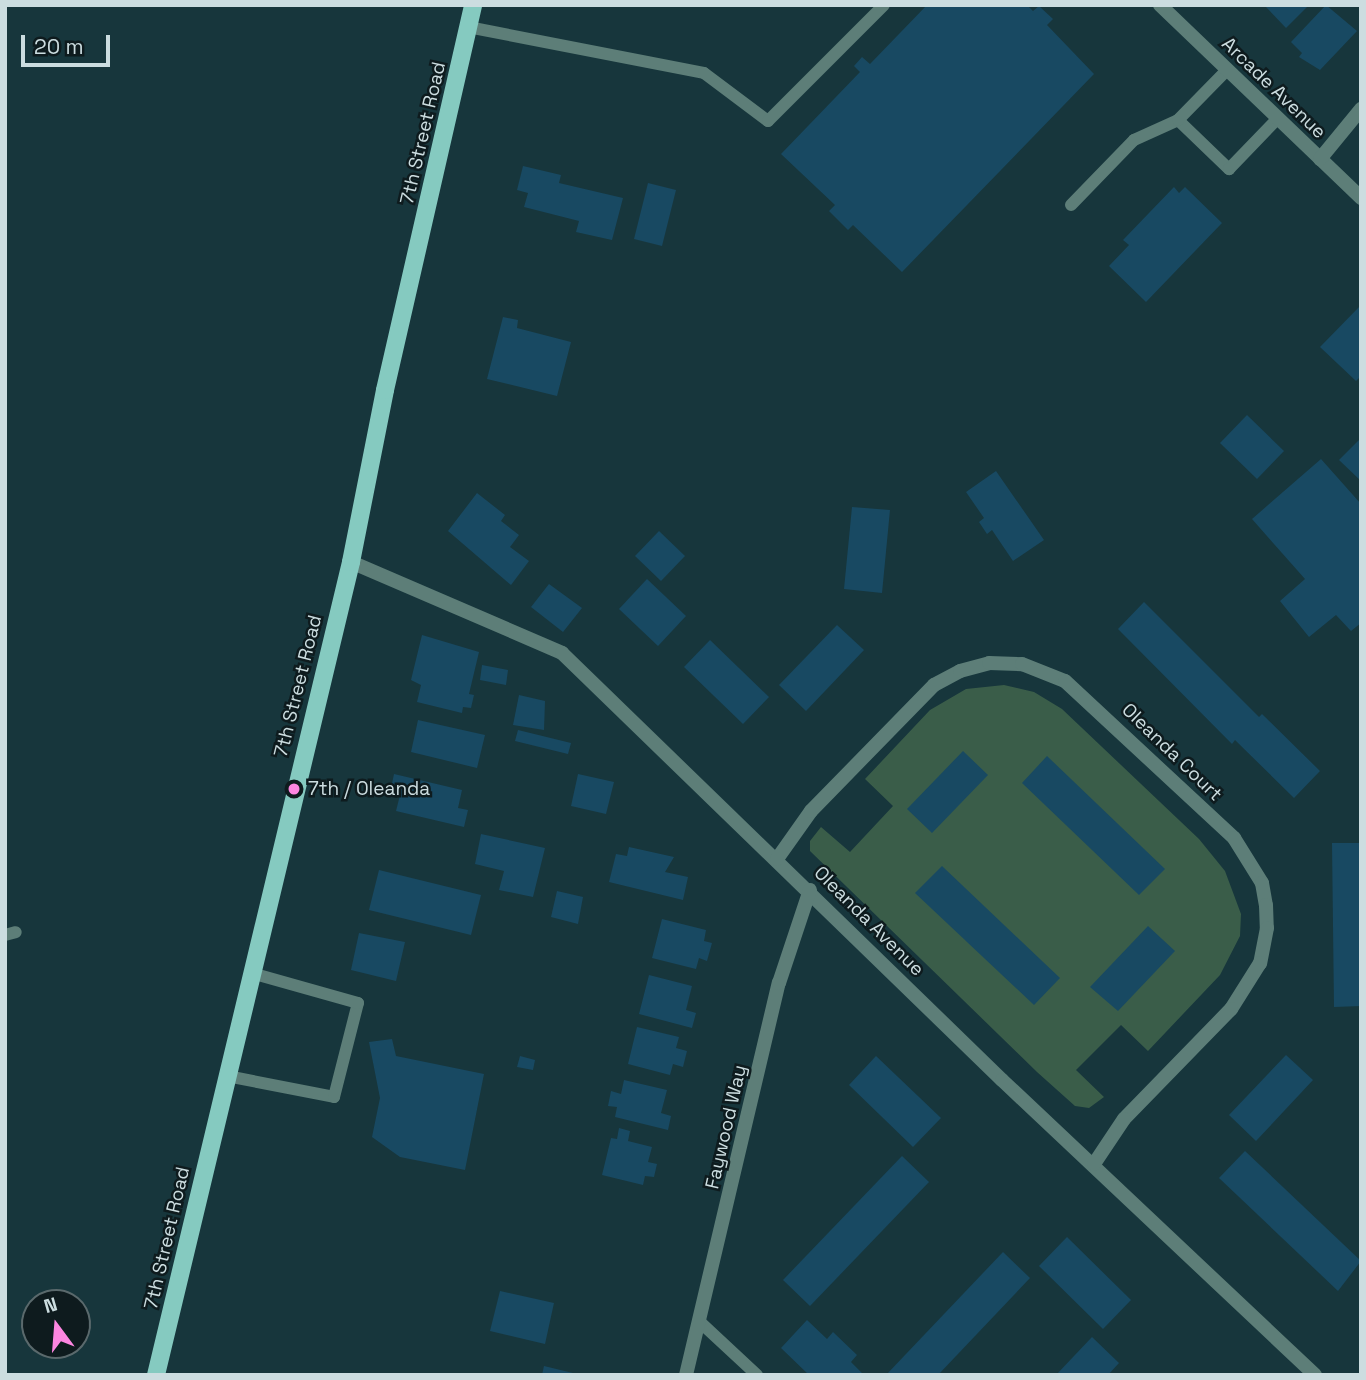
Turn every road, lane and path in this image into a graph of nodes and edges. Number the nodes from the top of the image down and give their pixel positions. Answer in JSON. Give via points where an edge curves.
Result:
{"nodes":[{"id":1,"x":473,"y":5,"type":"edge"},
{"id":2,"x":884,"y":5,"type":"edge"},
{"id":3,"x":1160,"y":5,"type":"edge"},
{"id":4,"x":468,"y":27,"type":"junction"},
{"id":5,"x":1227,"y":70,"type":"junction"},
{"id":6,"x":1361,"y":109,"type":"edge"},
{"id":7,"x":1278,"y":118,"type":"junction"},
{"id":8,"x":1178,"y":120,"type":"junction"},
{"id":9,"x":1320,"y":159,"type":"junction"},
{"id":10,"x":1361,"y":198,"type":"edge"},
{"id":11,"x":1071,"y":205,"type":"dead end"},
{"id":12,"x":351,"y":562,"type":"junction"},
{"id":13,"x":777,"y":859,"type":"junction"},
{"id":14,"x":810,"y":890,"type":"junction"},
{"id":15,"x":251,"y":973,"type":"junction"},
{"id":16,"x":227,"y":1076,"type":"junction"},
{"id":17,"x":1094,"y":1164,"type":"junction"},
{"id":18,"x":700,"y":1322,"type":"junction"},
{"id":19,"x":156,"y":1375,"type":"edge"},
{"id":20,"x":686,"y":1375,"type":"edge"},
{"id":21,"x":757,"y":1375,"type":"edge"},
{"id":22,"x":1315,"y":1375,"type":"edge"}],
"edges":[{"from":1,"to":4,"type":"main road","name":"7th Street Road"},
{"from":2,"to":4,"type":"lane","via":[[768,121],[704,73]]},
{"from":3,"to":5,"type":"street","name":"Arcade Avenue"},
{"from":4,"to":12,"type":"main road","name":"7th Street Road","via":[[385,390]]},
{"from":5,"to":7,"type":"street","name":"Arcade Avenue"},
{"from":5,"to":8,"type":"lane"},
{"from":6,"to":9,"type":"street"},
{"from":7,"to":8,"type":"lane","via":[[1229,169]]},
{"from":7,"to":9,"type":"street","name":"Arcade Avenue"},
{"from":8,"to":11,"type":"lane","via":[[1135,140]]},
{"from":9,"to":10,"type":"street","name":"Arcade Avenue"},
{"from":12,"to":13,"type":"street","name":"Oleanda Avenue","via":[[562,653]]},
{"from":12,"to":15,"type":"main road","name":"7th Street Road"},
{"from":13,"to":14,"type":"street","name":"Oleanda Avenue"},
{"from":13,"to":17,"type":"street","name":"Oleanda Court","via":[[811,811],[934,685],[989,663],[1022,664],[1065,681],[1224,828],[1247,854],[1262,884],[1267,928],[1260,962],[1231,1009],[1124,1119]]},
{"from":14,"to":17,"type":"street","name":"Oleanda Avenue"},
{"from":14,"to":18,"type":"street","name":"Faywood Way","via":[[779,983]]},
{"from":15,"to":16,"type":"main road","name":"7th Street Road"},
{"from":15,"to":16,"type":"lane","via":[[358,1003],[334,1097]]},
{"from":16,"to":19,"type":"main road","name":"7th Street Road"},
{"from":17,"to":22,"type":"street","name":"Oleanda Avenue"},
{"from":18,"to":20,"type":"street","name":"Faywood Way"},
{"from":18,"to":21,"type":"lane"}]}
